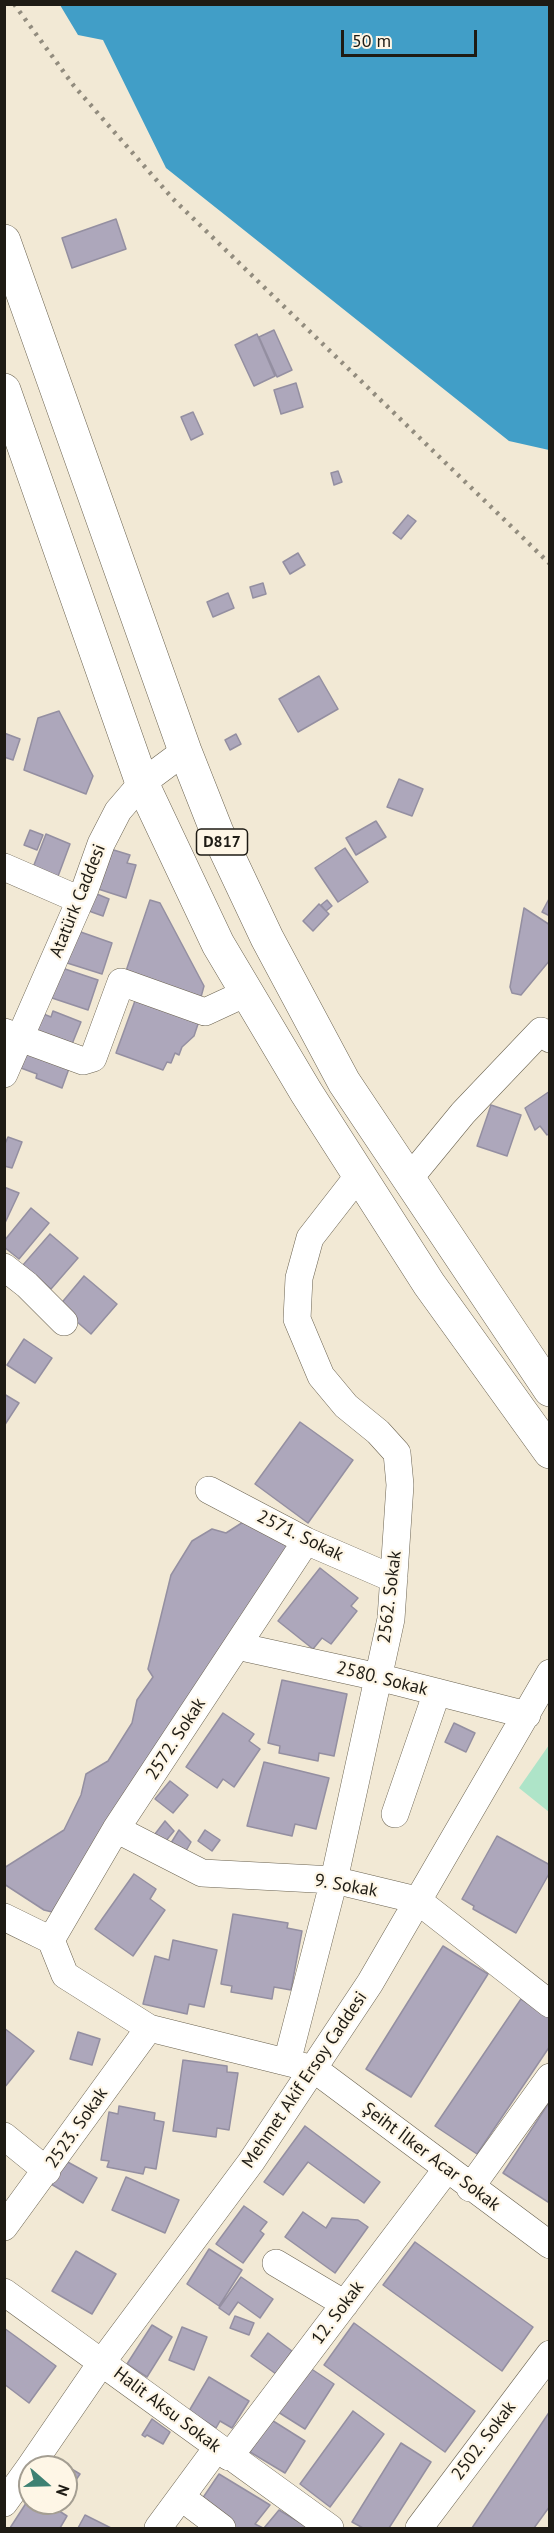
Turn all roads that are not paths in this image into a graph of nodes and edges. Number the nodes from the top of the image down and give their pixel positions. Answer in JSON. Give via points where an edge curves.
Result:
{"nodes":[{"id":1,"x":4,"y":241,"type":"edge"},
{"id":2,"x":4,"y":390,"type":"edge"},
{"id":3,"x":185,"y":751,"type":"junction"},
{"id":4,"x":142,"y":783,"type":"junction"},
{"id":5,"x":4,"y":867,"type":"edge"},
{"id":6,"x":80,"y":900,"type":"junction"},
{"id":7,"x":246,"y":993,"type":"junction"},
{"id":8,"x":547,"y":1029,"type":"edge"},
{"id":9,"x":13,"y":1035,"type":"edge"},
{"id":10,"x":4,"y":1074,"type":"edge"},
{"id":11,"x":359,"y":1175,"type":"junction"},
{"id":12,"x":408,"y":1180,"type":"junction"},
{"id":13,"x":4,"y":1267,"type":"edge"},
{"id":14,"x":64,"y":1322,"type":"dead end"},
{"id":15,"x":549,"y":1390,"type":"edge"},
{"id":16,"x":549,"y":1452,"type":"edge"},
{"id":17,"x":209,"y":1490,"type":"dead end"},
{"id":18,"x":306,"y":1541,"type":"junction"},
{"id":19,"x":394,"y":1579,"type":"junction"},
{"id":20,"x":237,"y":1646,"type":"junction"},
{"id":21,"x":549,"y":1673,"type":"edge"},
{"id":22,"x":378,"y":1677,"type":"junction"},
{"id":23,"x":437,"y":1692,"type":"junction"},
{"id":24,"x":527,"y":1716,"type":"junction"},
{"id":25,"x":395,"y":1814,"type":"dead end"},
{"id":26,"x":116,"y":1829,"type":"junction"},
{"id":27,"x":334,"y":1880,"type":"junction"},
{"id":28,"x":417,"y":1900,"type":"junction"},
{"id":29,"x":4,"y":1917,"type":"edge"},
{"id":30,"x":51,"y":1940,"type":"junction"},
{"id":31,"x":549,"y":2004,"type":"edge"},
{"id":32,"x":149,"y":2028,"type":"junction"},
{"id":33,"x":286,"y":2062,"type":"junction"},
{"id":34,"x":314,"y":2069,"type":"junction"},
{"id":35,"x":549,"y":2077,"type":"edge"},
{"id":36,"x":4,"y":2136,"type":"edge"},
{"id":37,"x":446,"y":2170,"type":"junction"},
{"id":38,"x":47,"y":2171,"type":"junction"},
{"id":39,"x":470,"y":2188,"type":"junction"},
{"id":40,"x":4,"y":2227,"type":"edge"},
{"id":41,"x":548,"y":2241,"type":"edge"},
{"id":42,"x":276,"y":2263,"type":"dead end"},
{"id":43,"x":4,"y":2292,"type":"edge"},
{"id":44,"x":345,"y":2304,"type":"junction"},
{"id":45,"x":549,"y":2354,"type":"edge"},
{"id":46,"x":102,"y":2362,"type":"junction"},
{"id":47,"x":223,"y":2453,"type":"junction"},
{"id":48,"x":38,"y":2455,"type":"edge"},
{"id":49,"x":18,"y":2484,"type":"edge"},
{"id":50,"x":181,"y":2497,"type":"junction"},
{"id":51,"x":4,"y":2503,"type":"edge"},
{"id":52,"x":158,"y":2529,"type":"edge"},
{"id":53,"x":222,"y":2529,"type":"edge"},
{"id":54,"x":330,"y":2529,"type":"edge"},
{"id":55,"x":419,"y":2529,"type":"edge"}],
"edges":[{"from":1,"to":3,"type":"highway","number":"D817"},
{"from":2,"to":4,"type":"highway","number":"D817"},
{"from":3,"to":4,"type":"street","name":"Atatürk Caddesi"},
{"from":3,"to":12,"type":"highway","number":"D817","via":[[217,832],[267,938],[344,1082]]},
{"from":4,"to":6,"type":"street","name":"Atatürk Caddesi","via":[[118,811]]},
{"from":4,"to":7,"type":"highway","number":"D817","via":[[218,945]]},
{"from":5,"to":6,"type":"street"},
{"from":6,"to":9,"type":"street","name":"Atatürk Caddesi"},
{"from":7,"to":9,"type":"street","via":[[205,1012],[121,982],[93,1058],[83,1061]]},
{"from":7,"to":11,"type":"highway","number":"D817"},
{"from":8,"to":12,"type":"street","via":[[463,1113]]},
{"from":9,"to":10,"type":"street","name":"Atatürk Caddesi"},
{"from":11,"to":16,"type":"highway","number":"D817","via":[[429,1284]]},
{"from":11,"to":19,"type":"street","name":"2562. Sokak","via":[[310,1238],[299,1278],[297,1319],[321,1376],[346,1406],[397,1453],[400,1485]]},
{"from":12,"to":15,"type":"highway","number":"D817"},
{"from":13,"to":14,"type":"street"},
{"from":17,"to":18,"type":"street","name":"2571. Sokak"},
{"from":18,"to":19,"type":"street","name":"2571. Sokak"},
{"from":18,"to":20,"type":"street","name":"2572. Sokak"},
{"from":19,"to":22,"type":"street","name":"2562. Sokak","via":[[391,1619]]},
{"from":20,"to":22,"type":"street","name":"2580. Sokak"},
{"from":20,"to":26,"type":"street","name":"2572. Sokak"},
{"from":21,"to":24,"type":"street","name":"Mehmet Akif Ersoy Caddesi"},
{"from":22,"to":23,"type":"street","name":"2580. Sokak"},
{"from":22,"to":27,"type":"street","name":"2562. Sokak"},
{"from":23,"to":24,"type":"street","name":"2580. Sokak"},
{"from":23,"to":25,"type":"street"},
{"from":24,"to":28,"type":"street","name":"Mehmet Akif Ersoy Caddesi"},
{"from":26,"to":27,"type":"street","name":"9. Sokak","via":[[202,1873]]},
{"from":26,"to":30,"type":"street","name":"2572. Sokak"},
{"from":27,"to":28,"type":"street","name":"9. Sokak"},
{"from":27,"to":33,"type":"street","name":"2562. Sokak"},
{"from":28,"to":31,"type":"street","name":"9. Sokak"},
{"from":28,"to":34,"type":"street","name":"Mehmet Akif Ersoy Caddesi","via":[[370,1983]]},
{"from":29,"to":30,"type":"street"},
{"from":30,"to":32,"type":"street","via":[[65,1975]]},
{"from":32,"to":33,"type":"street"},
{"from":32,"to":38,"type":"street","name":"2523. Sokak"},
{"from":33,"to":34,"type":"street"},
{"from":34,"to":37,"type":"street","name":"Şeiht İlker Acar Sokak"},
{"from":34,"to":46,"type":"street","name":"Mehmet Akif Ersoy Caddesi"},
{"from":35,"to":39,"type":"street"},
{"from":36,"to":38,"type":"street"},
{"from":37,"to":39,"type":"street","name":"Şeiht İlker Acar Sokak"},
{"from":37,"to":44,"type":"street","name":"12. Sokak"},
{"from":38,"to":40,"type":"street","name":"2523. Sokak"},
{"from":39,"to":41,"type":"street","name":"Şeiht İlker Acar Sokak"},
{"from":42,"to":44,"type":"street"},
{"from":43,"to":46,"type":"street","name":"Halit Aksu Sokak"},
{"from":44,"to":47,"type":"street","name":"12. Sokak"},
{"from":45,"to":55,"type":"street","name":"2502. Sokak"},
{"from":46,"to":47,"type":"street","name":"Halit Aksu Sokak"},
{"from":46,"to":48,"type":"street","name":"Mehmet Akif Ersoy Caddesi"},
{"from":47,"to":50,"type":"street","name":"12. Sokak"},
{"from":47,"to":54,"type":"street","name":"Halit Aksu Sokak"},
{"from":49,"to":51,"type":"street","name":"Mehmet Akif Ersoy Caddesi"},
{"from":50,"to":52,"type":"street","name":"12. Sokak"},
{"from":50,"to":53,"type":"street"}]}
